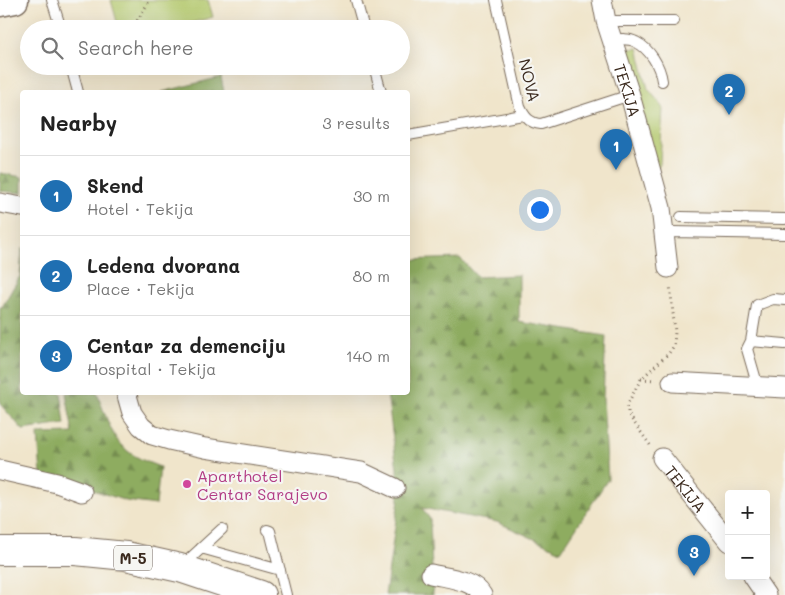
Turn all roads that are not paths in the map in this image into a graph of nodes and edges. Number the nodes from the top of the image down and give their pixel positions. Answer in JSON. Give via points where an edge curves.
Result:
{"nodes":[{"id":1,"x":15,"y":0,"type":"edge"},
{"id":2,"x":52,"y":0,"type":"edge"},
{"id":3,"x":356,"y":0,"type":"edge"},
{"id":4,"x":496,"y":0,"type":"edge"},
{"id":5,"x":602,"y":0,"type":"edge"},
{"id":6,"x":0,"y":3,"type":"edge"},
{"id":7,"x":58,"y":20,"type":"edge"},
{"id":8,"x":362,"y":20,"type":"edge"},
{"id":9,"x":606,"y":21,"type":"junction"},
{"id":10,"x":674,"y":22,"type":"dead end"},
{"id":11,"x":612,"y":40,"type":"junction"},
{"id":12,"x":73,"y":75,"type":"edge"},
{"id":13,"x":376,"y":75,"type":"edge"},
{"id":14,"x":662,"y":81,"type":"dead end"},
{"id":15,"x":77,"y":90,"type":"edge"},
{"id":16,"x":380,"y":90,"type":"edge"},
{"id":17,"x":630,"y":95,"type":"junction"},
{"id":18,"x":523,"y":115,"type":"junction"},
{"id":19,"x":410,"y":135,"type":"edge"},
{"id":20,"x":0,"y":203,"type":"edge"},
{"id":21,"x":20,"y":207,"type":"edge"},
{"id":22,"x":681,"y":217,"type":"dead end"},
{"id":23,"x":785,"y":219,"type":"edge"},
{"id":24,"x":664,"y":234,"type":"junction"},
{"id":25,"x":785,"y":234,"type":"edge"},
{"id":26,"x":668,"y":268,"type":"road end"},
{"id":27,"x":785,"y":300,"type":"edge"},
{"id":28,"x":751,"y":341,"type":"junction"},
{"id":29,"x":785,"y":344,"type":"edge"},
{"id":30,"x":672,"y":382,"type":"dead end"},
{"id":31,"x":758,"y":387,"type":"junction"},
{"id":32,"x":785,"y":388,"type":"edge"},
{"id":33,"x":127,"y":395,"type":"edge"},
{"id":34,"x":662,"y":458,"type":"road end"},
{"id":35,"x":0,"y":470,"type":"edge"},
{"id":36,"x":395,"y":488,"type":"dead end"},
{"id":37,"x":82,"y":492,"type":"dead end"},
{"id":38,"x":222,"y":529,"type":"dead end"},
{"id":39,"x":267,"y":530,"type":"dead end"},
{"id":40,"x":725,"y":537,"type":"edge"},
{"id":41,"x":201,"y":548,"type":"junction"},
{"id":42,"x":0,"y":551,"type":"edge"},
{"id":43,"x":180,"y":568,"type":"junction"},
{"id":44,"x":280,"y":570,"type":"junction"},
{"id":45,"x":431,"y":574,"type":"dead end"},
{"id":46,"x":756,"y":580,"type":"edge"},
{"id":47,"x":216,"y":588,"type":"edge"},
{"id":48,"x":261,"y":595,"type":"edge"},
{"id":49,"x":286,"y":595,"type":"edge"},
{"id":50,"x":482,"y":595,"type":"edge"},
{"id":51,"x":766,"y":595,"type":"edge"}],
"edges":[{"from":1,"to":6,"type":"main road"},
{"from":2,"to":7,"type":"lane"},
{"from":3,"to":8,"type":"lane"},
{"from":4,"to":18,"type":"lane","name":"NOVA"},
{"from":5,"to":9,"type":"street","name":"TEKIJA"},
{"from":9,"to":10,"type":"lane"},
{"from":9,"to":11,"type":"street","name":"TEKIJA"},
{"from":11,"to":14,"type":"lane","via":[[636,41],[647,49],[661,72]]},
{"from":11,"to":17,"type":"street","name":"TEKIJA"},
{"from":12,"to":15,"type":"lane"},
{"from":13,"to":16,"type":"lane"},
{"from":17,"to":18,"type":"lane","name":"NOVA","via":[[541,124],[527,120]]},
{"from":17,"to":24,"type":"street","name":"TEKIJA","via":[[661,208]]},
{"from":18,"to":19,"type":"lane"},
{"from":20,"to":21,"type":"street"},
{"from":22,"to":23,"type":"lane"},
{"from":24,"to":25,"type":"lane"},
{"from":24,"to":26,"type":"street","name":"TEKIJA"},
{"from":27,"to":28,"type":"lane","via":[[773,299],[757,305]]},
{"from":28,"to":29,"type":"lane"},
{"from":28,"to":31,"type":"lane","via":[[747,349]]},
{"from":30,"to":31,"type":"street"},
{"from":31,"to":32,"type":"street"},
{"from":33,"to":36,"type":"street","via":[[132,413],[141,426],[160,438],[362,472]]},
{"from":34,"to":40,"type":"street","name":"TEKIJA"},
{"from":35,"to":37,"type":"street"},
{"from":38,"to":41,"type":"lane"},
{"from":39,"to":44,"type":"lane","via":[[270,531]]},
{"from":41,"to":43,"type":"lane"},
{"from":41,"to":44,"type":"lane"},
{"from":42,"to":43,"type":"main road","number":"M-5","via":[[75,550],[126,556]]},
{"from":43,"to":47,"type":"main road","number":"M-5"},
{"from":44,"to":49,"type":"lane"},
{"from":45,"to":50,"type":"street","via":[[466,582]]},
{"from":46,"to":51,"type":"street"},
{"from":47,"to":48,"type":"main road","number":"M-5"}]}
